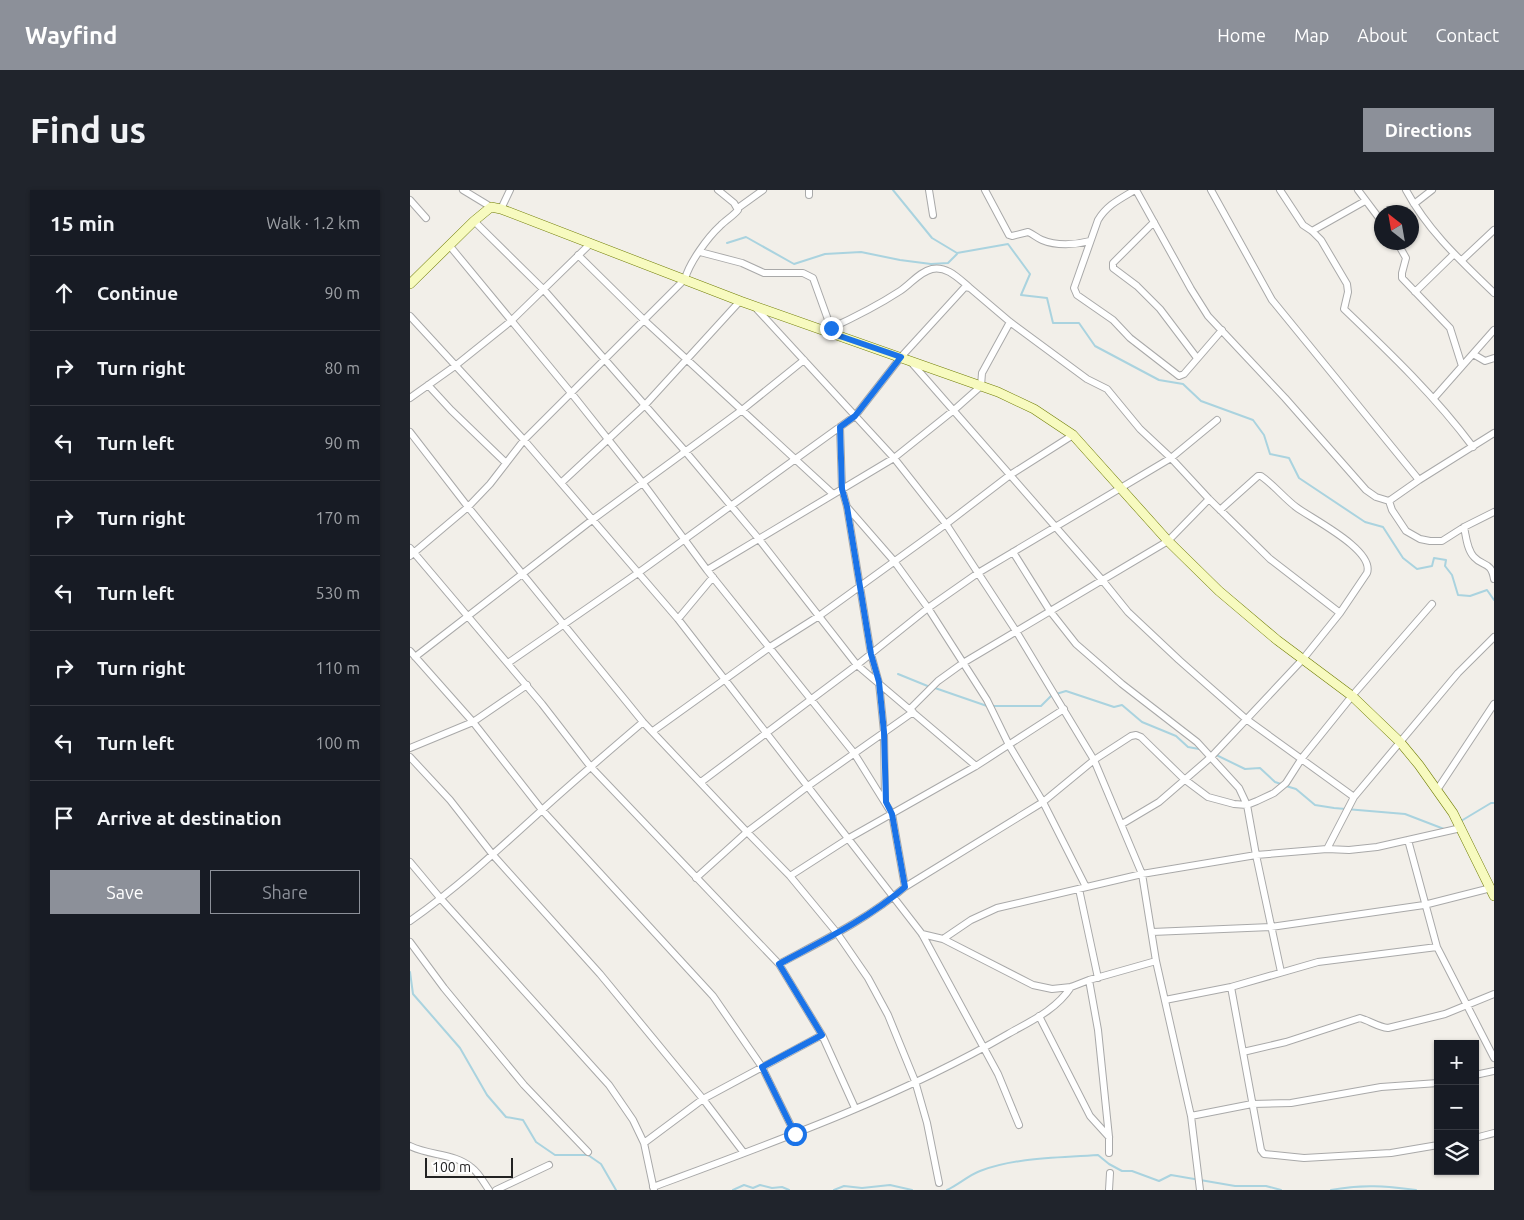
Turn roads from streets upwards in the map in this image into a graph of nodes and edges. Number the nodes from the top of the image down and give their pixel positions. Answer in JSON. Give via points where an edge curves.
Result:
{"nodes":[{"id":1,"x":462,"y":190,"type":"edge"},
{"id":2,"x":510,"y":190,"type":"edge"},
{"id":3,"x":718,"y":190,"type":"edge"},
{"id":4,"x":763,"y":190,"type":"edge"},
{"id":5,"x":929,"y":190,"type":"edge"},
{"id":6,"x":985,"y":190,"type":"edge"},
{"id":7,"x":1136,"y":190,"type":"edge"},
{"id":8,"x":1212,"y":190,"type":"edge"},
{"id":9,"x":1280,"y":190,"type":"edge"},
{"id":10,"x":1358,"y":190,"type":"edge"},
{"id":11,"x":1406,"y":190,"type":"edge"},
{"id":12,"x":1432,"y":190,"type":"edge"},
{"id":13,"x":410,"y":200,"type":"edge"},
{"id":14,"x":1365,"y":201,"type":"junction"},
{"id":15,"x":1414,"y":204,"type":"junction"},
{"id":16,"x":496,"y":208,"type":"junction"},
{"id":17,"x":738,"y":208,"type":"junction"},
{"id":18,"x":1374,"y":212,"type":"edge"},
{"id":19,"x":932,"y":215,"type":"dead end"},
{"id":20,"x":426,"y":218,"type":"dead end"},
{"id":21,"x":474,"y":221,"type":"junction"},
{"id":22,"x":1154,"y":222,"type":"junction"},
{"id":23,"x":1494,"y":230,"type":"edge"},
{"id":24,"x":1312,"y":231,"type":"junction"},
{"id":25,"x":1090,"y":241,"type":"junction"},
{"id":26,"x":591,"y":243,"type":"junction"},
{"id":27,"x":449,"y":245,"type":"junction"},
{"id":28,"x":1402,"y":250,"type":"edge"},
{"id":29,"x":700,"y":252,"type":"junction"},
{"id":30,"x":578,"y":255,"type":"junction"},
{"id":31,"x":1453,"y":255,"type":"junction"},
{"id":32,"x":1462,"y":260,"type":"junction"},
{"id":33,"x":685,"y":279,"type":"junction"},
{"id":34,"x":410,"y":284,"type":"edge"},
{"id":35,"x":970,"y":288,"type":"junction"},
{"id":36,"x":544,"y":290,"type":"junction"},
{"id":37,"x":1415,"y":292,"type":"junction"},
{"id":38,"x":1494,"y":293,"type":"edge"},
{"id":39,"x":740,"y":301,"type":"junction"},
{"id":40,"x":753,"y":305,"type":"junction"},
{"id":41,"x":410,"y":316,"type":"edge"},
{"id":42,"x":511,"y":320,"type":"junction"},
{"id":43,"x":645,"y":320,"type":"junction"},
{"id":44,"x":1010,"y":322,"type":"junction"},
{"id":45,"x":828,"y":329,"type":"junction"},
{"id":46,"x":1222,"y":330,"type":"junction"},
{"id":47,"x":1494,"y":330,"type":"edge"},
{"id":48,"x":1473,"y":354,"type":"junction"},
{"id":49,"x":901,"y":357,"type":"junction"},
{"id":50,"x":1197,"y":358,"type":"junction"},
{"id":51,"x":1494,"y":358,"type":"edge"},
{"id":52,"x":688,"y":359,"type":"junction"},
{"id":53,"x":604,"y":360,"type":"junction"},
{"id":54,"x":804,"y":360,"type":"junction"},
{"id":55,"x":911,"y":361,"type":"junction"},
{"id":56,"x":455,"y":366,"type":"junction"},
{"id":57,"x":1462,"y":366,"type":"junction"},
{"id":58,"x":428,"y":385,"type":"junction"},
{"id":59,"x":981,"y":386,"type":"junction"},
{"id":60,"x":572,"y":394,"type":"junction"},
{"id":61,"x":410,"y":398,"type":"edge"},
{"id":62,"x":1434,"y":398,"type":"junction"},
{"id":63,"x":644,"y":406,"type":"junction"},
{"id":64,"x":742,"y":410,"type":"junction"},
{"id":65,"x":954,"y":410,"type":"junction"},
{"id":66,"x":855,"y":416,"type":"junction"},
{"id":67,"x":1217,"y":420,"type":"dead end"},
{"id":68,"x":840,"y":427,"type":"junction"},
{"id":69,"x":410,"y":432,"type":"edge"},
{"id":70,"x":1494,"y":433,"type":"edge"},
{"id":71,"x":1073,"y":435,"type":"junction"},
{"id":72,"x":608,"y":439,"type":"junction"},
{"id":73,"x":524,"y":440,"type":"junction"},
{"id":74,"x":1472,"y":447,"type":"junction"},
{"id":75,"x":685,"y":451,"type":"junction"},
{"id":76,"x":894,"y":458,"type":"junction"},
{"id":77,"x":1171,"y":458,"type":"junction"},
{"id":78,"x":795,"y":459,"type":"junction"},
{"id":79,"x":506,"y":463,"type":"junction"},
{"id":80,"x":1010,"y":475,"type":"junction"},
{"id":81,"x":1419,"y":480,"type":"junction"},
{"id":82,"x":642,"y":482,"type":"junction"},
{"id":83,"x":561,"y":483,"type":"junction"},
{"id":84,"x":1122,"y":488,"type":"junction"},
{"id":85,"x":842,"y":489,"type":"junction"},
{"id":86,"x":833,"y":494,"type":"junction"},
{"id":87,"x":1209,"y":499,"type":"junction"},
{"id":88,"x":1389,"y":501,"type":"junction"},
{"id":89,"x":730,"y":505,"type":"junction"},
{"id":90,"x":468,"y":507,"type":"junction"},
{"id":91,"x":847,"y":507,"type":"junction"},
{"id":92,"x":1220,"y":510,"type":"junction"},
{"id":93,"x":1494,"y":512,"type":"edge"},
{"id":94,"x":592,"y":520,"type":"junction"},
{"id":95,"x":946,"y":524,"type":"junction"},
{"id":96,"x":1055,"y":527,"type":"junction"},
{"id":97,"x":1464,"y":527,"type":"junction"},
{"id":98,"x":684,"y":538,"type":"junction"},
{"id":99,"x":758,"y":538,"type":"junction"},
{"id":100,"x":1168,"y":541,"type":"junction"},
{"id":101,"x":411,"y":552,"type":"edge"},
{"id":102,"x":1013,"y":552,"type":"junction"},
{"id":103,"x":894,"y":561,"type":"junction"},
{"id":104,"x":707,"y":570,"type":"junction"},
{"id":105,"x":638,"y":573,"type":"junction"},
{"id":106,"x":522,"y":574,"type":"junction"},
{"id":107,"x":978,"y":574,"type":"junction"},
{"id":108,"x":712,"y":577,"type":"junction"},
{"id":109,"x":1494,"y":579,"type":"edge"},
{"id":110,"x":1102,"y":581,"type":"junction"},
{"id":111,"x":860,"y":586,"type":"junction"},
{"id":112,"x":1432,"y":604,"type":"dead end"},
{"id":113,"x":928,"y":608,"type":"junction"},
{"id":114,"x":1050,"y":611,"type":"junction"},
{"id":115,"x":1340,"y":613,"type":"junction"},
{"id":116,"x":467,"y":616,"type":"junction"},
{"id":117,"x":819,"y":616,"type":"junction"},
{"id":118,"x":678,"y":619,"type":"junction"},
{"id":119,"x":564,"y":625,"type":"junction"},
{"id":120,"x":1016,"y":632,"type":"junction"},
{"id":121,"x":1494,"y":637,"type":"edge"},
{"id":122,"x":770,"y":648,"type":"junction"},
{"id":123,"x":410,"y":651,"type":"edge"},
{"id":124,"x":871,"y":654,"type":"junction"},
{"id":125,"x":415,"y":657,"type":"junction"},
{"id":126,"x":1304,"y":659,"type":"junction"},
{"id":127,"x":508,"y":663,"type":"junction"},
{"id":128,"x":963,"y":663,"type":"junction"},
{"id":129,"x":857,"y":664,"type":"junction"},
{"id":130,"x":724,"y":680,"type":"junction"},
{"id":131,"x":879,"y":682,"type":"junction"},
{"id":132,"x":527,"y":686,"type":"junction"},
{"id":133,"x":1352,"y":696,"type":"junction"},
{"id":134,"x":811,"y":698,"type":"junction"},
{"id":135,"x":1494,"y":704,"type":"edge"},
{"id":136,"x":1064,"y":709,"type":"junction"},
{"id":137,"x":911,"y":711,"type":"junction"},
{"id":138,"x":1246,"y":719,"type":"junction"},
{"id":139,"x":473,"y":722,"type":"junction"},
{"id":140,"x":643,"y":722,"type":"junction"},
{"id":141,"x":653,"y":731,"type":"junction"},
{"id":142,"x":766,"y":732,"type":"junction"},
{"id":143,"x":884,"y":732,"type":"junction"},
{"id":144,"x":1400,"y":742,"type":"junction"},
{"id":145,"x":1009,"y":745,"type":"junction"},
{"id":146,"x":410,"y":748,"type":"edge"},
{"id":147,"x":854,"y":753,"type":"junction"},
{"id":148,"x":410,"y":757,"type":"edge"},
{"id":149,"x":1211,"y":757,"type":"junction"},
{"id":150,"x":1302,"y":758,"type":"junction"},
{"id":151,"x":1094,"y":760,"type":"junction"},
{"id":152,"x":590,"y":766,"type":"junction"},
{"id":153,"x":976,"y":766,"type":"junction"},
{"id":154,"x":1184,"y":779,"type":"junction"},
{"id":155,"x":700,"y":782,"type":"junction"},
{"id":156,"x":808,"y":786,"type":"junction"},
{"id":157,"x":1436,"y":790,"type":"junction"},
{"id":158,"x":1354,"y":798,"type":"junction"},
{"id":159,"x":886,"y":802,"type":"junction"},
{"id":160,"x":1043,"y":802,"type":"junction"},
{"id":161,"x":1247,"y":805,"type":"junction"},
{"id":162,"x":542,"y":810,"type":"junction"},
{"id":163,"x":892,"y":814,"type":"junction"},
{"id":164,"x":1122,"y":824,"type":"junction"},
{"id":165,"x":1461,"y":828,"type":"junction"},
{"id":166,"x":747,"y":832,"type":"junction"},
{"id":167,"x":849,"y":838,"type":"junction"},
{"id":168,"x":1408,"y":840,"type":"junction"},
{"id":169,"x":1327,"y":849,"type":"junction"},
{"id":170,"x":493,"y":855,"type":"junction"},
{"id":171,"x":1256,"y":855,"type":"junction"},
{"id":172,"x":410,"y":862,"type":"edge"},
{"id":173,"x":1142,"y":874,"type":"junction"},
{"id":174,"x":790,"y":876,"type":"junction"},
{"id":175,"x":696,"y":878,"type":"junction"},
{"id":176,"x":905,"y":887,"type":"junction"},
{"id":177,"x":1086,"y":887,"type":"junction"},
{"id":178,"x":1078,"y":889,"type":"junction"},
{"id":179,"x":1492,"y":891,"type":"edge"},
{"id":180,"x":893,"y":897,"type":"junction"},
{"id":181,"x":441,"y":899,"type":"junction"},
{"id":182,"x":1424,"y":906,"type":"junction"},
{"id":183,"x":410,"y":921,"type":"edge"},
{"id":184,"x":1271,"y":927,"type":"junction"},
{"id":185,"x":1152,"y":932,"type":"junction"},
{"id":186,"x":837,"y":933,"type":"junction"},
{"id":187,"x":922,"y":934,"type":"junction"},
{"id":188,"x":943,"y":939,"type":"junction"},
{"id":189,"x":410,"y":942,"type":"edge"},
{"id":190,"x":1437,"y":948,"type":"junction"},
{"id":191,"x":1156,"y":961,"type":"junction"},
{"id":192,"x":779,"y":964,"type":"junction"},
{"id":193,"x":1281,"y":972,"type":"junction"},
{"id":194,"x":1098,"y":978,"type":"junction"},
{"id":195,"x":1089,"y":980,"type":"junction"},
{"id":196,"x":1071,"y":987,"type":"junction"},
{"id":197,"x":1231,"y":987,"type":"junction"},
{"id":198,"x":1494,"y":994,"type":"edge"},
{"id":199,"x":1165,"y":1000,"type":"junction"},
{"id":200,"x":1468,"y":1005,"type":"junction"},
{"id":201,"x":1039,"y":1016,"type":"junction"},
{"id":202,"x":822,"y":1035,"type":"junction"},
{"id":203,"x":984,"y":1048,"type":"junction"},
{"id":204,"x":1243,"y":1052,"type":"junction"},
{"id":205,"x":1494,"y":1058,"type":"edge"},
{"id":206,"x":762,"y":1067,"type":"junction"},
{"id":207,"x":1494,"y":1071,"type":"edge"},
{"id":208,"x":1479,"y":1074,"type":"edge"},
{"id":209,"x":915,"y":1081,"type":"junction"},
{"id":210,"x":1434,"y":1083,"type":"edge"},
{"id":211,"x":703,"y":1099,"type":"junction"},
{"id":212,"x":1252,"y":1104,"type":"junction"},
{"id":213,"x":855,"y":1108,"type":"junction"},
{"id":214,"x":1191,"y":1116,"type":"junction"},
{"id":215,"x":1019,"y":1125,"type":"dead end"},
{"id":216,"x":1494,"y":1133,"type":"edge"},
{"id":217,"x":795,"y":1134,"type":"junction"},
{"id":218,"x":1109,"y":1137,"type":"junction"},
{"id":219,"x":1479,"y":1137,"type":"edge"},
{"id":220,"x":644,"y":1143,"type":"junction"},
{"id":221,"x":1434,"y":1146,"type":"edge"},
{"id":222,"x":410,"y":1147,"type":"edge"},
{"id":223,"x":588,"y":1152,"type":"dead end"},
{"id":224,"x":744,"y":1153,"type":"junction"},
{"id":225,"x":1108,"y":1153,"type":"dead end"},
{"id":226,"x":549,"y":1165,"type":"dead end"},
{"id":227,"x":1110,"y":1173,"type":"dead end"},
{"id":228,"x":939,"y":1183,"type":"dead end"},
{"id":229,"x":653,"y":1188,"type":"edge"},
{"id":230,"x":488,"y":1190,"type":"edge"},
{"id":231,"x":496,"y":1190,"type":"edge"},
{"id":232,"x":1109,"y":1190,"type":"edge"},
{"id":233,"x":1200,"y":1190,"type":"edge"}],
"edges":[{"from":1,"to":16,"type":"street"},
{"from":2,"to":16,"type":"street"},
{"from":3,"to":17,"type":"street"},
{"from":4,"to":17,"type":"street"},
{"from":5,"to":19,"type":"street"},
{"from":6,"to":25,"type":"street","via":[[1009,235],[1028,232],[1042,240],[1074,244]]},
{"from":7,"to":22,"type":"street"},
{"from":7,"to":25,"type":"street","via":[[1104,210]]},
{"from":8,"to":81,"type":"street","via":[[1272,300]]},
{"from":9,"to":24,"type":"street","via":[[1303,225]]},
{"from":10,"to":14,"type":"street"},
{"from":11,"to":15,"type":"street"},
{"from":12,"to":15,"type":"street"},
{"from":13,"to":20,"type":"street"},
{"from":14,"to":18,"type":"street"},
{"from":14,"to":24,"type":"street"},
{"from":15,"to":31,"type":"street"},
{"from":16,"to":21,"type":"street"},
{"from":16,"to":26,"type":"street"},
{"from":17,"to":29,"type":"street","via":[[720,225]]},
{"from":21,"to":27,"type":"street"},
{"from":21,"to":36,"type":"street"},
{"from":22,"to":46,"type":"street","via":[[1191,289],[1208,316]]},
{"from":22,"to":50,"type":"street","via":[[1114,263],[1113,268],[1160,309]]},
{"from":23,"to":32,"type":"street"},
{"from":24,"to":62,"type":"street","via":[[1321,240],[1347,284],[1344,309]]},
{"from":25,"to":50,"type":"street","via":[[1074,288],[1077,295],[1113,320],[1130,338],[1179,376]]},
{"from":26,"to":30,"type":"street"},
{"from":26,"to":33,"type":"street"},
{"from":27,"to":34,"type":"street"},
{"from":27,"to":42,"type":"street"},
{"from":28,"to":37,"type":"street","via":[[1406,258],[1402,278]]},
{"from":29,"to":33,"type":"street"},
{"from":29,"to":45,"type":"street","via":[[742,263],[764,273],[809,275],[813,278]]},
{"from":30,"to":36,"type":"street"},
{"from":30,"to":43,"type":"street"},
{"from":31,"to":32,"type":"street"},
{"from":31,"to":37,"type":"street"},
{"from":32,"to":38,"type":"street"},
{"from":33,"to":39,"type":"street"},
{"from":33,"to":43,"type":"street"},
{"from":35,"to":44,"type":"street"},
{"from":35,"to":45,"type":"street","via":[[950,271],[931,270],[859,315]]},
{"from":35,"to":49,"type":"street","via":[[961,289]]},
{"from":36,"to":42,"type":"street"},
{"from":36,"to":53,"type":"street"},
{"from":37,"to":57,"type":"street","via":[[1450,328]]},
{"from":39,"to":40,"type":"street"},
{"from":39,"to":52,"type":"street"},
{"from":40,"to":45,"type":"street"},
{"from":40,"to":54,"type":"street"},
{"from":41,"to":56,"type":"street"},
{"from":42,"to":56,"type":"street"},
{"from":42,"to":60,"type":"street"},
{"from":43,"to":52,"type":"street"},
{"from":43,"to":53,"type":"street"},
{"from":44,"to":59,"type":"street","via":[[982,373]]},
{"from":44,"to":77,"type":"street","via":[[1087,379],[1107,389],[1140,429]]},
{"from":45,"to":49,"type":"street"},
{"from":46,"to":50,"type":"street"},
{"from":46,"to":88,"type":"street","via":[[1366,490]]},
{"from":47,"to":48,"type":"street"},
{"from":48,"to":51,"type":"street","via":[[1486,361]]},
{"from":48,"to":57,"type":"street"},
{"from":49,"to":55,"type":"street"},
{"from":49,"to":66,"type":"street"},
{"from":52,"to":63,"type":"street"},
{"from":52,"to":64,"type":"street"},
{"from":53,"to":60,"type":"street"},
{"from":53,"to":63,"type":"street"},
{"from":54,"to":64,"type":"street"},
{"from":54,"to":66,"type":"street"},
{"from":55,"to":59,"type":"street"},
{"from":55,"to":65,"type":"street"},
{"from":56,"to":58,"type":"street"},
{"from":56,"to":73,"type":"street"},
{"from":57,"to":62,"type":"street"},
{"from":58,"to":61,"type":"street"},
{"from":58,"to":79,"type":"street"},
{"from":59,"to":65,"type":"street"},
{"from":59,"to":71,"type":"street","via":[[1034,409]]},
{"from":60,"to":72,"type":"street"},
{"from":60,"to":73,"type":"street"},
{"from":62,"to":74,"type":"street"},
{"from":63,"to":72,"type":"street"},
{"from":63,"to":75,"type":"street"},
{"from":64,"to":75,"type":"street"},
{"from":64,"to":78,"type":"street"},
{"from":65,"to":76,"type":"street"},
{"from":65,"to":80,"type":"street"},
{"from":66,"to":68,"type":"street"},
{"from":66,"to":76,"type":"street"},
{"from":67,"to":77,"type":"street"},
{"from":68,"to":78,"type":"street"},
{"from":68,"to":85,"type":"street"},
{"from":69,"to":90,"type":"street"},
{"from":70,"to":74,"type":"street"},
{"from":71,"to":80,"type":"street"},
{"from":71,"to":84,"type":"street"},
{"from":72,"to":82,"type":"street"},
{"from":72,"to":83,"type":"street"},
{"from":73,"to":79,"type":"street"},
{"from":73,"to":83,"type":"street"},
{"from":74,"to":81,"type":"street"},
{"from":75,"to":82,"type":"street"},
{"from":75,"to":89,"type":"street"},
{"from":76,"to":85,"type":"street"},
{"from":76,"to":95,"type":"street"},
{"from":77,"to":84,"type":"street"},
{"from":77,"to":87,"type":"street"},
{"from":78,"to":86,"type":"street"},
{"from":78,"to":89,"type":"street"},
{"from":79,"to":90,"type":"street"},
{"from":80,"to":95,"type":"street"},
{"from":80,"to":96,"type":"street"},
{"from":81,"to":88,"type":"street"},
{"from":82,"to":94,"type":"street"},
{"from":82,"to":98,"type":"street"},
{"from":83,"to":94,"type":"street"},
{"from":84,"to":96,"type":"street"},
{"from":84,"to":100,"type":"street"},
{"from":85,"to":86,"type":"street"},
{"from":85,"to":91,"type":"street"},
{"from":86,"to":99,"type":"street"},
{"from":87,"to":92,"type":"street"},
{"from":87,"to":100,"type":"street"},
{"from":88,"to":97,"type":"street","via":[[1406,531],[1420,539],[1442,541]]},
{"from":89,"to":98,"type":"street"},
{"from":89,"to":99,"type":"street"},
{"from":90,"to":101,"type":"street"},
{"from":90,"to":106,"type":"street"},
{"from":91,"to":103,"type":"street"},
{"from":91,"to":111,"type":"street"},
{"from":92,"to":115,"type":"street","via":[[1270,560]]},
{"from":92,"to":115,"type":"street","via":[[1261,476],[1296,507],[1348,541],[1369,568]]},
{"from":93,"to":97,"type":"street"},
{"from":94,"to":105,"type":"street"},
{"from":94,"to":106,"type":"street"},
{"from":95,"to":103,"type":"street"},
{"from":95,"to":107,"type":"street"},
{"from":96,"to":102,"type":"street"},
{"from":96,"to":110,"type":"street"},
{"from":97,"to":109,"type":"street","via":[[1473,556],[1490,567]]},
{"from":98,"to":104,"type":"street"},
{"from":98,"to":105,"type":"street"},
{"from":99,"to":104,"type":"street"},
{"from":99,"to":117,"type":"street"},
{"from":100,"to":110,"type":"street"},
{"from":100,"to":126,"type":"street","via":[[1246,615]]},
{"from":101,"to":116,"type":"street"},
{"from":102,"to":107,"type":"street"},
{"from":102,"to":114,"type":"street"},
{"from":103,"to":111,"type":"street"},
{"from":103,"to":113,"type":"street"},
{"from":104,"to":108,"type":"street"},
{"from":105,"to":118,"type":"street"},
{"from":105,"to":119,"type":"street"},
{"from":106,"to":116,"type":"street"},
{"from":106,"to":119,"type":"street"},
{"from":107,"to":113,"type":"street"},
{"from":107,"to":120,"type":"street"},
{"from":108,"to":118,"type":"street"},
{"from":108,"to":122,"type":"street"},
{"from":110,"to":114,"type":"street"},
{"from":110,"to":138,"type":"street","via":[[1128,612],[1178,660]]},
{"from":111,"to":117,"type":"street"},
{"from":111,"to":124,"type":"street"},
{"from":112,"to":133,"type":"street"},
{"from":113,"to":124,"type":"street"},
{"from":113,"to":128,"type":"street"},
{"from":114,"to":120,"type":"street"},
{"from":114,"to":149,"type":"street","via":[[1087,654],[1197,742]]},
{"from":115,"to":126,"type":"street"},
{"from":116,"to":125,"type":"street"},
{"from":116,"to":127,"type":"street"},
{"from":117,"to":122,"type":"street"},
{"from":117,"to":129,"type":"street"},
{"from":118,"to":130,"type":"street"},
{"from":119,"to":127,"type":"street"},
{"from":119,"to":140,"type":"street"},
{"from":120,"to":128,"type":"street"},
{"from":120,"to":136,"type":"street"},
{"from":121,"to":144,"type":"street","via":[[1458,673]]},
{"from":122,"to":130,"type":"street"},
{"from":122,"to":134,"type":"street"},
{"from":123,"to":125,"type":"street"},
{"from":124,"to":129,"type":"street"},
{"from":124,"to":131,"type":"street"},
{"from":125,"to":139,"type":"street"},
{"from":126,"to":133,"type":"street"},
{"from":126,"to":138,"type":"street"},
{"from":127,"to":132,"type":"street"},
{"from":128,"to":137,"type":"street","via":[[938,681]]},
{"from":128,"to":145,"type":"street","via":[[987,700]]},
{"from":129,"to":131,"type":"street"},
{"from":129,"to":134,"type":"street"},
{"from":130,"to":141,"type":"street"},
{"from":130,"to":142,"type":"street"},
{"from":131,"to":137,"type":"street"},
{"from":131,"to":143,"type":"street"},
{"from":132,"to":139,"type":"street"},
{"from":132,"to":152,"type":"street"},
{"from":133,"to":144,"type":"street"},
{"from":133,"to":150,"type":"street"},
{"from":134,"to":142,"type":"street"},
{"from":134,"to":147,"type":"street"},
{"from":135,"to":157,"type":"street"},
{"from":136,"to":145,"type":"street"},
{"from":136,"to":151,"type":"street"},
{"from":137,"to":143,"type":"street"},
{"from":137,"to":153,"type":"street"},
{"from":138,"to":149,"type":"street"},
{"from":138,"to":150,"type":"street"},
{"from":139,"to":146,"type":"street"},
{"from":139,"to":162,"type":"street"},
{"from":140,"to":141,"type":"street"},
{"from":140,"to":152,"type":"street"},
{"from":141,"to":155,"type":"street"},
{"from":142,"to":155,"type":"street"},
{"from":142,"to":156,"type":"street"},
{"from":143,"to":147,"type":"street"},
{"from":143,"to":159,"type":"street"},
{"from":144,"to":157,"type":"street"},
{"from":144,"to":158,"type":"street"},
{"from":145,"to":153,"type":"street"},
{"from":145,"to":160,"type":"street"},
{"from":147,"to":156,"type":"street"},
{"from":147,"to":159,"type":"street"},
{"from":148,"to":170,"type":"street","via":[[450,800]]},
{"from":149,"to":154,"type":"street"},
{"from":149,"to":161,"type":"street","via":[[1239,788]]},
{"from":150,"to":158,"type":"street"},
{"from":150,"to":161,"type":"street","via":[[1280,789]]},
{"from":151,"to":154,"type":"street","via":[[1136,735]]},
{"from":151,"to":160,"type":"street"},
{"from":151,"to":164,"type":"street"},
{"from":152,"to":162,"type":"street"},
{"from":152,"to":175,"type":"street"},
{"from":153,"to":163,"type":"street"},
{"from":154,"to":161,"type":"street","via":[[1208,797]]},
{"from":154,"to":164,"type":"street","via":[[1154,806]]},
{"from":155,"to":166,"type":"street"},
{"from":156,"to":166,"type":"street"},
{"from":156,"to":167,"type":"street"},
{"from":157,"to":165,"type":"street"},
{"from":158,"to":169,"type":"street"},
{"from":159,"to":163,"type":"street"},
{"from":160,"to":176,"type":"street"},
{"from":160,"to":177,"type":"street"},
{"from":161,"to":171,"type":"street"},
{"from":162,"to":170,"type":"street"},
{"from":162,"to":206,"type":"street","via":[[713,996]]},
{"from":163,"to":167,"type":"street"},
{"from":163,"to":176,"type":"street"},
{"from":164,"to":173,"type":"street"},
{"from":165,"to":168,"type":"street"},
{"from":165,"to":179,"type":"street"},
{"from":166,"to":174,"type":"street"},
{"from":166,"to":175,"type":"street"},
{"from":167,"to":174,"type":"street"},
{"from":167,"to":180,"type":"street"},
{"from":168,"to":169,"type":"street","via":[[1377,847]]},
{"from":168,"to":182,"type":"street"},
{"from":169,"to":171,"type":"street"},
{"from":170,"to":181,"type":"street"},
{"from":170,"to":211,"type":"street","via":[[600,974]]},
{"from":171,"to":173,"type":"street"},
{"from":171,"to":184,"type":"street"},
{"from":172,"to":181,"type":"street"},
{"from":173,"to":177,"type":"street"},
{"from":173,"to":185,"type":"street"},
{"from":174,"to":186,"type":"street"},
{"from":175,"to":192,"type":"street"},
{"from":176,"to":180,"type":"street"},
{"from":177,"to":178,"type":"street"},
{"from":178,"to":188,"type":"street","via":[[997,908],[970,920]]},
{"from":178,"to":194,"type":"street"},
{"from":179,"to":182,"type":"street"},
{"from":180,"to":186,"type":"street"},
{"from":180,"to":187,"type":"street"},
{"from":181,"to":183,"type":"street"},
{"from":181,"to":220,"type":"street","via":[[609,1085]]},
{"from":182,"to":184,"type":"street"},
{"from":182,"to":190,"type":"street"},
{"from":184,"to":185,"type":"street"},
{"from":184,"to":193,"type":"street"},
{"from":185,"to":191,"type":"street"},
{"from":186,"to":192,"type":"street"},
{"from":186,"to":209,"type":"street","via":[[868,978],[888,1015]]},
{"from":187,"to":188,"type":"street"},
{"from":187,"to":203,"type":"street"},
{"from":188,"to":196,"type":"street","via":[[1032,985],[1052,989]]},
{"from":189,"to":223,"type":"street","via":[[524,1085]]},
{"from":190,"to":193,"type":"street","via":[[1318,962]]},
{"from":190,"to":200,"type":"street"},
{"from":191,"to":194,"type":"street"},
{"from":191,"to":199,"type":"street"},
{"from":192,"to":202,"type":"street"},
{"from":193,"to":197,"type":"street"},
{"from":194,"to":195,"type":"street"},
{"from":195,"to":196,"type":"street"},
{"from":195,"to":218,"type":"street","via":[[1098,1030]]},
{"from":196,"to":201,"type":"street","via":[[1063,999]]},
{"from":197,"to":199,"type":"street"},
{"from":197,"to":204,"type":"street"},
{"from":198,"to":200,"type":"street"},
{"from":199,"to":214,"type":"street"},
{"from":200,"to":204,"type":"street","via":[[1388,1028],[1360,1018]]},
{"from":200,"to":205,"type":"street"},
{"from":201,"to":203,"type":"street"},
{"from":201,"to":218,"type":"street","via":[[1090,1116]]},
{"from":202,"to":206,"type":"street"},
{"from":202,"to":213,"type":"street"},
{"from":203,"to":209,"type":"street"},
{"from":203,"to":215,"type":"street"},
{"from":204,"to":212,"type":"street"},
{"from":206,"to":211,"type":"street"},
{"from":206,"to":217,"type":"street"},
{"from":207,"to":208,"type":"street"},
{"from":209,"to":213,"type":"street"},
{"from":209,"to":228,"type":"street"},
{"from":210,"to":212,"type":"street"},
{"from":211,"to":220,"type":"street"},
{"from":211,"to":224,"type":"street"},
{"from":212,"to":214,"type":"street"},
{"from":212,"to":221,"type":"street","via":[[1261,1150],[1266,1155],[1304,1158],[1391,1153]]},
{"from":213,"to":217,"type":"street"},
{"from":214,"to":233,"type":"street"},
{"from":216,"to":219,"type":"street"},
{"from":217,"to":224,"type":"street"},
{"from":218,"to":225,"type":"street"},
{"from":220,"to":229,"type":"street"},
{"from":222,"to":230,"type":"street","via":[[460,1160],[473,1168]]},
{"from":224,"to":229,"type":"street"},
{"from":226,"to":231,"type":"street"},
{"from":227,"to":232,"type":"street"}]}
